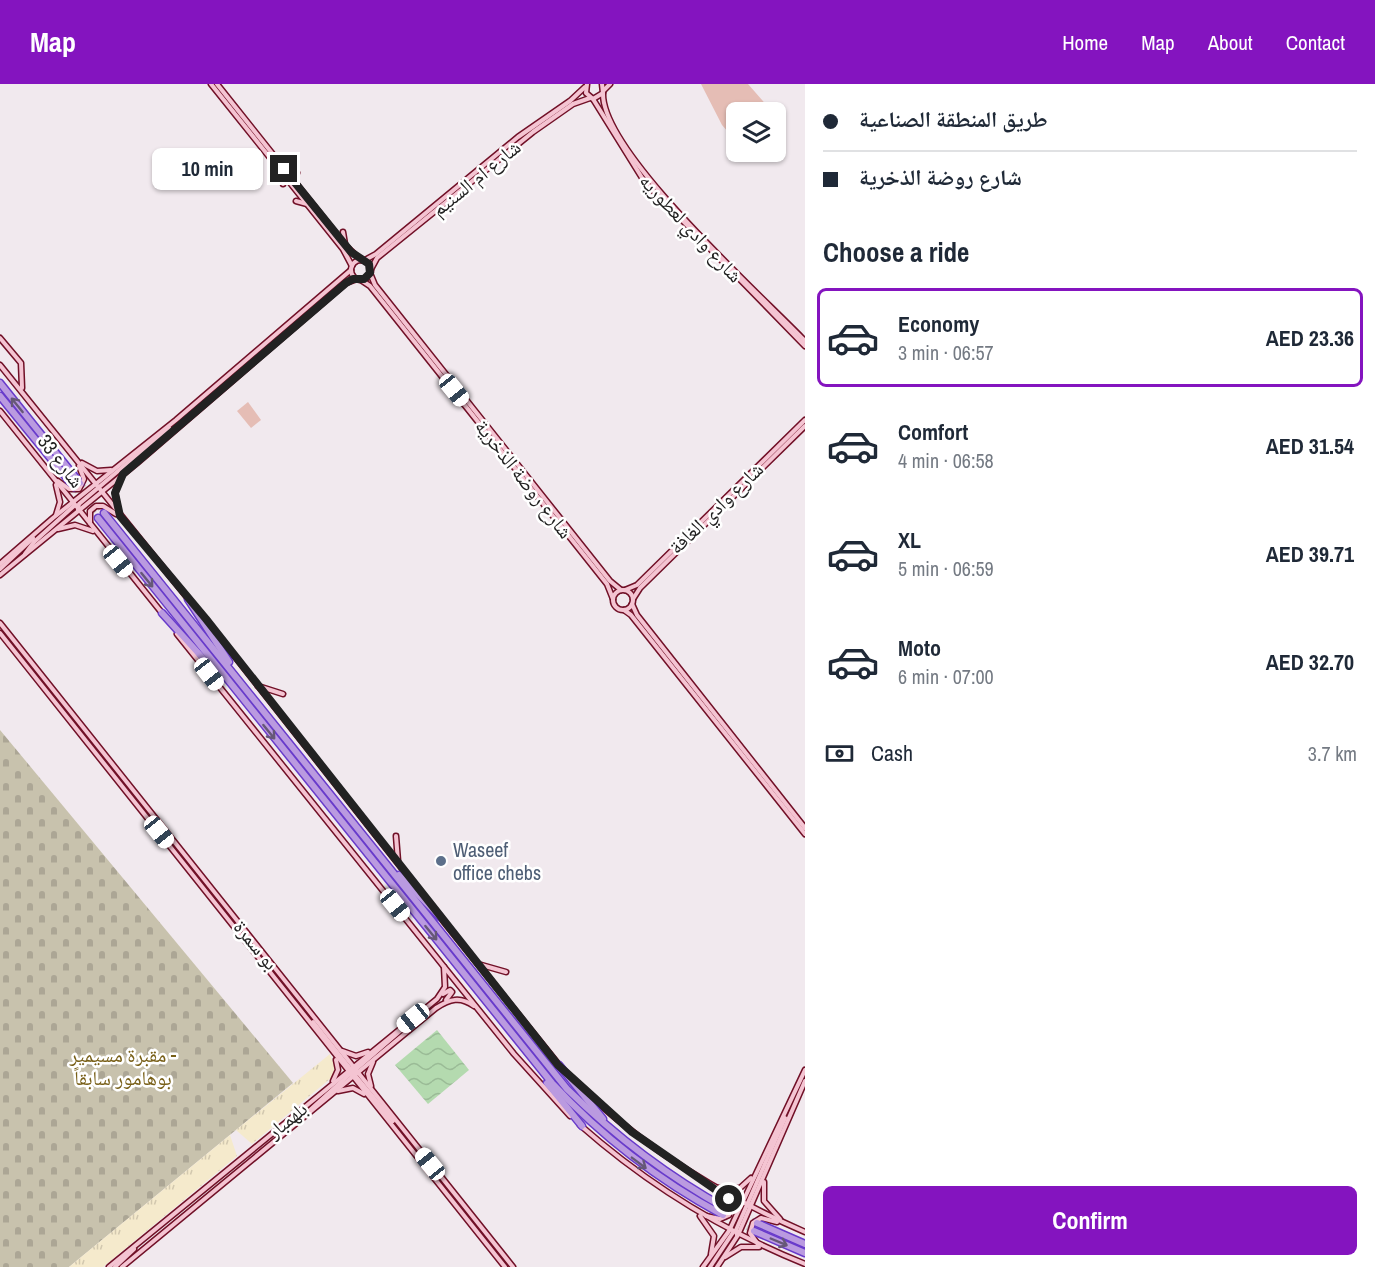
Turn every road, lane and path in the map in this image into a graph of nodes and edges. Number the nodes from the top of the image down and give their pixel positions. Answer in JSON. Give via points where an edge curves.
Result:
{"nodes":[{"id":1,"x":211,"y":84,"type":"edge"},
{"id":2,"x":217,"y":84,"type":"edge"},
{"id":3,"x":602,"y":84,"type":"edge"},
{"id":4,"x":610,"y":84,"type":"edge"},
{"id":5,"x":586,"y":85,"type":"edge"},
{"id":6,"x":603,"y":92,"type":"junction"},
{"id":7,"x":591,"y":98,"type":"junction"},
{"id":8,"x":238,"y":106,"type":"dead end"},
{"id":9,"x":239,"y":111,"type":"junction"},
{"id":10,"x":283,"y":170,"type":"junction"},
{"id":11,"x":297,"y":173,"type":"dead end"},
{"id":12,"x":283,"y":184,"type":"dead end"},
{"id":13,"x":296,"y":201,"type":"dead end"},
{"id":14,"x":307,"y":204,"type":"junction"},
{"id":15,"x":343,"y":232,"type":"dead end"},
{"id":16,"x":345,"y":245,"type":"junction"},
{"id":17,"x":363,"y":260,"type":"junction"},
{"id":18,"x":352,"y":268,"type":"junction"},
{"id":19,"x":371,"y":271,"type":"junction"},
{"id":20,"x":359,"y":279,"type":"junction"},
{"id":21,"x":0,"y":338,"type":"edge"},
{"id":22,"x":805,"y":340,"type":"edge"},
{"id":23,"x":805,"y":346,"type":"edge"},
{"id":24,"x":0,"y":365,"type":"edge"},
{"id":25,"x":0,"y":383,"type":"edge"},
{"id":26,"x":24,"y":395,"type":"junction"},
{"id":27,"x":0,"y":396,"type":"edge"},
{"id":28,"x":0,"y":411,"type":"edge"},
{"id":29,"x":176,"y":420,"type":"junction"},
{"id":30,"x":805,"y":420,"type":"edge"},
{"id":31,"x":805,"y":426,"type":"edge"},
{"id":32,"x":75,"y":456,"type":"junction"},
{"id":33,"x":114,"y":469,"type":"junction"},
{"id":34,"x":123,"y":474,"type":"junction"},
{"id":35,"x":52,"y":477,"type":"junction"},
{"id":36,"x":98,"y":488,"type":"junction"},
{"id":37,"x":73,"y":504,"type":"junction"},
{"id":38,"x":78,"y":511,"type":"junction"},
{"id":39,"x":104,"y":513,"type":"tunnel mouth"},
{"id":40,"x":120,"y":516,"type":"junction"},
{"id":41,"x":53,"y":518,"type":"junction"},
{"id":42,"x":98,"y":518,"type":"tunnel mouth"},
{"id":43,"x":43,"y":526,"type":"junction"},
{"id":44,"x":94,"y":532,"type":"junction"},
{"id":45,"x":50,"y":534,"type":"junction"},
{"id":46,"x":23,"y":557,"type":"junction"},
{"id":47,"x":0,"y":563,"type":"edge"},
{"id":48,"x":0,"y":569,"type":"edge"},
{"id":49,"x":0,"y":575,"type":"edge"},
{"id":50,"x":623,"y":590,"type":"junction"},
{"id":51,"x":613,"y":598,"type":"junction"},
{"id":52,"x":188,"y":599,"type":"junction"},
{"id":53,"x":632,"y":601,"type":"junction"},
{"id":54,"x":624,"y":610,"type":"junction"},
{"id":55,"x":162,"y":613,"type":"junction"},
{"id":56,"x":0,"y":624,"type":"edge"},
{"id":57,"x":0,"y":633,"type":"edge"},
{"id":58,"x":21,"y":650,"type":"junction"},
{"id":59,"x":242,"y":683,"type":"junction"},
{"id":60,"x":230,"y":684,"type":"junction"},
{"id":61,"x":255,"y":684,"type":"junction"},
{"id":62,"x":283,"y":694,"type":"dead end"},
{"id":63,"x":805,"y":828,"type":"edge"},
{"id":64,"x":805,"y":834,"type":"edge"},
{"id":65,"x":396,"y":836,"type":"dead end"},
{"id":66,"x":382,"y":859,"type":"junction"},
{"id":67,"x":401,"y":868,"type":"junction"},
{"id":68,"x":441,"y":917,"type":"junction"},
{"id":69,"x":476,"y":962,"type":"junction"},
{"id":70,"x":442,"y":963,"type":"junction"},
{"id":71,"x":506,"y":972,"type":"dead end"},
{"id":72,"x":437,"y":999,"type":"junction"},
{"id":73,"x":436,"y":1008,"type":"junction"},
{"id":74,"x":479,"y":1009,"type":"junction"},
{"id":75,"x":303,"y":1012,"type":"junction"},
{"id":76,"x":413,"y":1018,"type":"junction"},
{"id":77,"x":337,"y":1047,"type":"junction"},
{"id":78,"x":523,"y":1048,"type":"junction"},
{"id":79,"x":372,"y":1051,"type":"junction"},
{"id":80,"x":334,"y":1054,"type":"junction"},
{"id":81,"x":376,"y":1059,"type":"junction"},
{"id":82,"x":558,"y":1065,"type":"junction"},
{"id":83,"x":805,"y":1070,"type":"edge"},
{"id":84,"x":353,"y":1072,"type":"junction"},
{"id":85,"x":805,"y":1081,"type":"edge"},
{"id":86,"x":330,"y":1085,"type":"junction"},
{"id":87,"x":334,"y":1093,"type":"junction"},
{"id":88,"x":375,"y":1095,"type":"junction"},
{"id":89,"x":368,"y":1097,"type":"junction"},
{"id":90,"x":792,"y":1099,"type":"junction"},
{"id":91,"x":582,"y":1126,"type":"junction"},
{"id":92,"x":293,"y":1127,"type":"junction"},
{"id":93,"x":402,"y":1130,"type":"junction"},
{"id":94,"x":621,"y":1139,"type":"junction"},
{"id":95,"x":754,"y":1176,"type":"junction"},
{"id":96,"x":764,"y":1178,"type":"junction"},
{"id":97,"x":714,"y":1188,"type":"junction"},
{"id":98,"x":746,"y":1205,"type":"junction"},
{"id":99,"x":727,"y":1209,"type":"tunnel mouth"},
{"id":100,"x":697,"y":1213,"type":"junction"},
{"id":101,"x":723,"y":1215,"type":"tunnel mouth"},
{"id":102,"x":757,"y":1223,"type":"tunnel mouth"},
{"id":103,"x":785,"y":1223,"type":"junction"},
{"id":104,"x":754,"y":1231,"type":"tunnel mouth"},
{"id":105,"x":731,"y":1232,"type":"junction"},
{"id":106,"x":805,"y":1232,"type":"edge"},
{"id":107,"x":738,"y":1236,"type":"junction"},
{"id":108,"x":142,"y":1239,"type":"junction"},
{"id":109,"x":805,"y":1244,"type":"edge"},
{"id":110,"x":762,"y":1247,"type":"junction"},
{"id":111,"x":805,"y":1253,"type":"edge"},
{"id":112,"x":724,"y":1258,"type":"junction"},
{"id":113,"x":805,"y":1264,"type":"edge"},
{"id":114,"x":704,"y":1266,"type":"edge"},
{"id":115,"x":109,"y":1267,"type":"edge"},
{"id":116,"x":115,"y":1267,"type":"edge"},
{"id":117,"x":122,"y":1267,"type":"edge"},
{"id":118,"x":505,"y":1267,"type":"edge"},
{"id":119,"x":513,"y":1267,"type":"edge"},
{"id":120,"x":710,"y":1267,"type":"edge"},
{"id":121,"x":717,"y":1267,"type":"edge"}],
"edges":[{"from":1,"to":10,"type":"street"},
{"from":2,"to":9,"type":"street"},
{"from":3,"to":6,"type":"street","name":"شارع وادي لعطوريه"},
{"from":4,"to":6,"type":"street"},
{"from":5,"to":7,"type":"street","name":"شارع وادي لعطوريه"},
{"from":5,"to":17,"type":"street","name":"شارع ام السنيم","via":[[376,254]]},
{"from":6,"to":7,"type":"street","name":"شارع ام السنيم"},
{"from":6,"to":22,"type":"street","name":"شارع وادي لعطوريه","via":[[605,109],[614,127],[645,176]]},
{"from":7,"to":19,"type":"street","name":"شارع ام السنيم","via":[[573,104],[519,142],[377,258]]},
{"from":7,"to":23,"type":"street","name":"شارع وادي لعطوريه","via":[[650,188]]},
{"from":8,"to":9,"type":"street"},
{"from":9,"to":10,"type":"street"},
{"from":10,"to":11,"type":"street"},
{"from":10,"to":12,"type":"street"},
{"from":10,"to":14,"type":"street"},
{"from":10,"to":16,"type":"street"},
{"from":13,"to":14,"type":"street"},
{"from":14,"to":18,"type":"street","via":[[348,255]]},
{"from":15,"to":16,"type":"street"},
{"from":16,"to":17,"type":"street"},
{"from":17,"to":18,"type":"street","name":"شارع ام السنيم"},
{"from":17,"to":19,"type":"street","name":"شارع روضة الذخرية"},
{"from":18,"to":20,"type":"street","name":"شارع روضة الذخرية"},
{"from":18,"to":29,"type":"street"},
{"from":19,"to":20,"type":"street","name":"شارع ام السنيم","via":[[367,278]]},
{"from":19,"to":50,"type":"street","name":"شارع روضة الذخرية","via":[[375,285],[442,371],[610,581]]},
{"from":20,"to":34,"type":"street","via":[[346,283]]},
{"from":20,"to":51,"type":"street","name":"شارع روضة الذخرية","via":[[370,286],[522,476],[607,584]]},
{"from":21,"to":26,"type":"street","via":[[21,363]]},
{"from":24,"to":26,"type":"street"},
{"from":27,"to":25,"type":"highway","name":"شارع 33","one_way":true,"via":[[77,485]]},
{"from":26,"to":32,"type":"street"},
{"from":28,"to":35,"type":"street","name":"شارع 33"},
{"from":29,"to":33,"type":"street"},
{"from":29,"to":36,"type":"street"},
{"from":30,"to":50,"type":"street","name":"شارع وادي الغافة","via":[[637,585]]},
{"from":31,"to":53,"type":"street","name":"شارع وادي الغافة","via":[[640,588]]},
{"from":32,"to":33,"type":"street","via":[[94,470]]},
{"from":32,"to":35,"type":"street","via":[[84,477],[81,488],[69,489]]},
{"from":32,"to":36,"type":"street"},
{"from":33,"to":36,"type":"street"},
{"from":34,"to":36,"type":"street"},
{"from":34,"to":40,"type":"street","via":[[115,493]]},
{"from":35,"to":37,"type":"street","name":"شارع 33"},
{"from":35,"to":41,"type":"street","via":[[60,502]]},
{"from":36,"to":37,"type":"street"},
{"from":36,"to":38,"type":"street"},
{"from":36,"to":40,"type":"street"},
{"from":37,"to":38,"type":"street","name":"شارع 33"},
{"from":37,"to":41,"type":"street"},
{"from":37,"to":46,"type":"street"},
{"from":38,"to":44,"type":"street","name":"شارع 33"},
{"from":38,"to":45,"type":"street"},
{"from":39,"to":59,"type":"highway"},
{"from":40,"to":44,"type":"street","via":[[104,506],[94,506],[88,515]]},
{"from":40,"to":52,"type":"street"},
{"from":41,"to":43,"type":"street"},
{"from":42,"to":60,"type":"highway","one_way":true},
{"from":43,"to":47,"type":"street"},
{"from":43,"to":48,"type":"street"},
{"from":44,"to":45,"type":"street","via":[[71,524]]},
{"from":44,"to":55,"type":"street","name":"شارع 33"},
{"from":45,"to":46,"type":"street"},
{"from":46,"to":49,"type":"street"},
{"from":50,"to":51,"type":"street","name":"شارع وادي الغافة"},
{"from":50,"to":53,"type":"street","name":"شارع روضة الذخرية"},
{"from":51,"to":54,"type":"street","name":"شارع روضة الذخرية","via":[[615,607]]},
{"from":52,"to":59,"type":"highway"},
{"from":52,"to":61,"type":"street"},
{"from":53,"to":54,"type":"street","name":"شارع وادي الغافة"},
{"from":53,"to":63,"type":"street","via":[[637,615]]},
{"from":54,"to":64,"type":"street"},
{"from":55,"to":60,"type":"highway"},
{"from":55,"to":70,"type":"street","name":"شارع 33"},
{"from":56,"to":58,"type":"street"},
{"from":56,"to":58,"type":"street","name":"بو سمرة"},
{"from":57,"to":75,"type":"street","name":"بو سمرة"},
{"from":58,"to":77,"type":"street","name":"بو سمرة"},
{"from":59,"to":66,"type":"highway"},
{"from":60,"to":78,"type":"highway","one_way":true},
{"from":61,"to":62,"type":"street"},
{"from":61,"to":67,"type":"street"},
{"from":65,"to":67,"type":"street"},
{"from":66,"to":68,"type":"highway"},
{"from":66,"to":94,"type":"highway","via":[[550,1070]]},
{"from":67,"to":68,"type":"street"},
{"from":68,"to":69,"type":"street"},
{"from":69,"to":71,"type":"street"},
{"from":69,"to":82,"type":"street"},
{"from":70,"to":72,"type":"street","via":[[446,983]]},
{"from":70,"to":74,"type":"street","name":"شارع 33"},
{"from":72,"to":73,"type":"street","via":[[448,990],[453,992]]},
{"from":72,"to":76,"type":"street","name":"بلهمبار"},
{"from":73,"to":74,"type":"street","name":"بلهمبار","via":[[459,999]]},
{"from":73,"to":81,"type":"street","name":"بلهمبار"},
{"from":74,"to":91,"type":"street","name":"شارع 33","via":[[543,1088]]},
{"from":75,"to":80,"type":"street","name":"بو سمرة"},
{"from":75,"to":84,"type":"street"},
{"from":76,"to":79,"type":"street","name":"بلهمبار"},
{"from":76,"to":84,"type":"street"},
{"from":77,"to":79,"type":"street","via":[[353,1056]]},
{"from":77,"to":84,"type":"street","name":"بو سمرة"},
{"from":78,"to":91,"type":"highway"},
{"from":78,"to":101,"type":"highway","one_way":true,"via":[[574,1107],[627,1154],[676,1190]]},
{"from":79,"to":84,"type":"street","name":"بلهمبار"},
{"from":80,"to":84,"type":"street","name":"بو سمرة"},
{"from":80,"to":86,"type":"street","via":[[338,1070]]},
{"from":81,"to":84,"type":"street","name":"بلهمبار"},
{"from":81,"to":88,"type":"street","via":[[368,1077]]},
{"from":82,"to":94,"type":"highway"},
{"from":82,"to":97,"type":"street","via":[[632,1132]]},
{"from":83,"to":90,"type":"street"},
{"from":84,"to":86,"type":"street","name":"بلهمبار"},
{"from":84,"to":87,"type":"street","name":"بلهمبار"},
{"from":84,"to":88,"type":"street","name":"بو سمرة"},
{"from":84,"to":89,"type":"street","name":"بو سمرة"},
{"from":84,"to":92,"type":"street","via":[[306,1111]]},
{"from":84,"to":93,"type":"street"},
{"from":85,"to":96,"type":"street"},
{"from":86,"to":108,"type":"street","name":"بلهمبار"},
{"from":87,"to":89,"type":"street","via":[[353,1088]]},
{"from":87,"to":92,"type":"street","name":"بلهمبار"},
{"from":88,"to":93,"type":"street","name":"بو سمرة"},
{"from":89,"to":118,"type":"street","name":"بو سمرة"},
{"from":90,"to":95,"type":"street"},
{"from":90,"to":98,"type":"street"},
{"from":91,"to":100,"type":"street","name":"شارع 33","via":[[640,1175]]},
{"from":92,"to":117,"type":"street","name":"بلهمبار"},
{"from":93,"to":119,"type":"street","name":"بو سمرة"},
{"from":94,"to":99,"type":"highway","via":[[674,1178]]},
{"from":95,"to":97,"type":"street","via":[[740,1188]]},
{"from":95,"to":98,"type":"street"},
{"from":96,"to":98,"type":"street"},
{"from":96,"to":103,"type":"street","via":[[764,1201]]},
{"from":97,"to":98,"type":"street"},
{"from":97,"to":100,"type":"street","via":[[730,1201],[730,1213],[720,1219]]},
{"from":98,"to":103,"type":"street"},
{"from":98,"to":105,"type":"street"},
{"from":98,"to":107,"type":"street","via":[[736,1230]]},
{"from":100,"to":105,"type":"street","name":"شارع 33"},
{"from":100,"to":114,"type":"street","via":[[714,1236],[713,1251]]},
{"from":102,"to":109,"type":"highway"},
{"from":103,"to":106,"type":"street"},
{"from":103,"to":110,"type":"street","via":[[761,1218],[753,1223],[751,1235]]},
{"from":104,"to":111,"type":"highway","one_way":true},
{"from":105,"to":107,"type":"street","name":"شارع 33"},
{"from":105,"to":114,"type":"street"},
{"from":105,"to":120,"type":"street"},
{"from":107,"to":110,"type":"street","name":"شارع 33"},
{"from":107,"to":112,"type":"street"},
{"from":108,"to":115,"type":"street","name":"بلهمبار"},
{"from":108,"to":116,"type":"street"},
{"from":110,"to":112,"type":"street","via":[[741,1247]]},
{"from":110,"to":113,"type":"street","name":"شارع 33"},
{"from":112,"to":121,"type":"street"}]}
